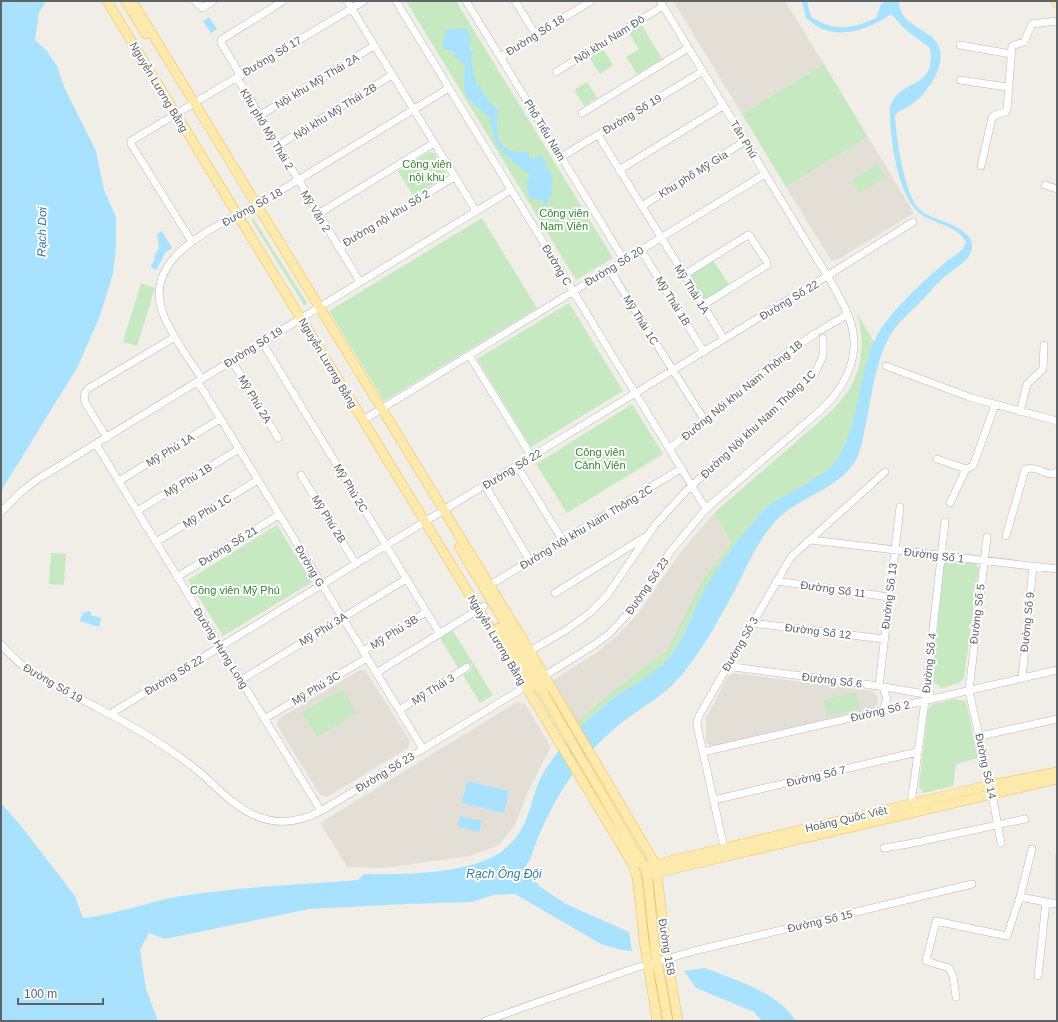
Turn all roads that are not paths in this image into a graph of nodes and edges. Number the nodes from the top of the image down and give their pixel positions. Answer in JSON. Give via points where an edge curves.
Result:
{"nodes":[{"id":1,"x":107,"y":1,"type":"edge"},
{"id":2,"x":114,"y":1,"type":"edge"},
{"id":3,"x":195,"y":1,"type":"edge"},
{"id":4,"x":213,"y":1,"type":"edge"},
{"id":5,"x":283,"y":1,"type":"edge"},
{"id":6,"x":347,"y":1,"type":"edge"},
{"id":7,"x":364,"y":1,"type":"edge"},
{"id":8,"x":396,"y":1,"type":"edge"},
{"id":9,"x":466,"y":1,"type":"edge"},
{"id":10,"x":515,"y":1,"type":"edge"},
{"id":11,"x":591,"y":1,"type":"edge"},
{"id":12,"x":130,"y":2,"type":"edge"},
{"id":13,"x":661,"y":4,"type":"edge"},
{"id":14,"x":351,"y":8,"type":"junction"},
{"id":15,"x":1057,"y":20,"type":"edge"},
{"id":16,"x":536,"y":34,"type":"junction"},
{"id":17,"x":960,"y":45,"type":"dead end"},
{"id":18,"x":374,"y":46,"type":"junction"},
{"id":19,"x":688,"y":48,"type":"junction"},
{"id":20,"x":1011,"y":54,"type":"junction"},
{"id":21,"x":500,"y":57,"type":"junction"},
{"id":22,"x":556,"y":72,"type":"dead end"},
{"id":23,"x":703,"y":72,"type":"junction"},
{"id":24,"x":392,"y":75,"type":"junction"},
{"id":25,"x":239,"y":77,"type":"junction"},
{"id":26,"x":960,"y":80,"type":"dead end"},
{"id":27,"x":1007,"y":87,"type":"junction"},
{"id":28,"x":449,"y":88,"type":"junction"},
{"id":29,"x":193,"y":105,"type":"junction"},
{"id":30,"x":723,"y":106,"type":"junction"},
{"id":31,"x":413,"y":110,"type":"junction"},
{"id":32,"x":178,"y":112,"type":"junction"},
{"id":33,"x":582,"y":113,"type":"dead end"},
{"id":34,"x":259,"y":116,"type":"junction"},
{"id":35,"x":598,"y":135,"type":"junction"},
{"id":36,"x":745,"y":141,"type":"junction"},
{"id":37,"x":434,"y":143,"type":"junction"},
{"id":38,"x":277,"y":146,"type":"junction"},
{"id":39,"x":561,"y":157,"type":"junction"},
{"id":40,"x":981,"y":166,"type":"dead end"},
{"id":41,"x":619,"y":170,"type":"junction"},
{"id":42,"x":765,"y":174,"type":"junction"},
{"id":43,"x":454,"y":177,"type":"junction"},
{"id":44,"x":298,"y":181,"type":"junction"},
{"id":45,"x":1045,"y":185,"type":"dead end"},
{"id":46,"x":511,"y":190,"type":"junction"},
{"id":47,"x":1057,"y":190,"type":"edge"},
{"id":48,"x":642,"y":206,"type":"junction"},
{"id":49,"x":255,"y":207,"type":"junction"},
{"id":50,"x":476,"y":212,"type":"junction"},
{"id":51,"x":240,"y":214,"type":"junction"},
{"id":52,"x":318,"y":214,"type":"junction"},
{"id":53,"x":913,"y":222,"type":"dead end"},
{"id":54,"x":661,"y":238,"type":"junction"},
{"id":55,"x":192,"y":242,"type":"junction"},
{"id":56,"x":339,"y":248,"type":"junction"},
{"id":57,"x":641,"y":250,"type":"junction"},
{"id":58,"x":624,"y":260,"type":"junction"},
{"id":59,"x":610,"y":269,"type":"junction"},
{"id":60,"x":684,"y":274,"type":"junction"},
{"id":61,"x":827,"y":276,"type":"junction"},
{"id":62,"x":360,"y":282,"type":"junction"},
{"id":63,"x":573,"y":291,"type":"junction"},
{"id":64,"x":703,"y":305,"type":"junction"},
{"id":65,"x":317,"y":308,"type":"junction"},
{"id":66,"x":848,"y":314,"type":"junction"},
{"id":67,"x":303,"y":317,"type":"junction"},
{"id":68,"x":818,"y":332,"type":"junction"},
{"id":69,"x":175,"y":337,"type":"junction"},
{"id":70,"x":724,"y":339,"type":"junction"},
{"id":71,"x":262,"y":342,"type":"junction"},
{"id":72,"x":1044,"y":345,"type":"dead end"},
{"id":73,"x":704,"y":352,"type":"junction"},
{"id":74,"x":469,"y":355,"type":"junction"},
{"id":75,"x":232,"y":361,"type":"junction"},
{"id":76,"x":886,"y":366,"type":"dead end"},
{"id":77,"x":673,"y":370,"type":"junction"},
{"id":78,"x":200,"y":380,"type":"junction"},
{"id":79,"x":636,"y":393,"type":"junction"},
{"id":80,"x":995,"y":405,"type":"junction"},
{"id":81,"x":379,"y":410,"type":"junction"},
{"id":82,"x":1020,"y":412,"type":"junction"},
{"id":83,"x":220,"y":419,"type":"junction"},
{"id":84,"x":366,"y":419,"type":"junction"},
{"id":85,"x":705,"y":421,"type":"junction"},
{"id":86,"x":1057,"y":421,"type":"edge"},
{"id":87,"x":107,"y":438,"type":"junction"},
{"id":88,"x":278,"y":438,"type":"dead end"},
{"id":89,"x":96,"y":444,"type":"junction"},
{"id":90,"x":239,"y":449,"type":"junction"},
{"id":91,"x":670,"y":449,"type":"junction"},
{"id":92,"x":532,"y":457,"type":"junction"},
{"id":93,"x":937,"y":460,"type":"dead end"},
{"id":94,"x":518,"y":466,"type":"junction"},
{"id":95,"x":682,"y":468,"type":"junction"},
{"id":96,"x":966,"y":469,"type":"junction"},
{"id":97,"x":885,"y":472,"type":"dead end"},
{"id":98,"x":1057,"y":472,"type":"edge"},
{"id":99,"x":301,"y":474,"type":"dead end"},
{"id":100,"x":258,"y":480,"type":"junction"},
{"id":101,"x":119,"y":481,"type":"junction"},
{"id":102,"x":692,"y":485,"type":"junction"},
{"id":103,"x":485,"y":486,"type":"junction"},
{"id":104,"x":950,"y":503,"type":"dead end"},
{"id":105,"x":900,"y":507,"type":"dead end"},
{"id":106,"x":706,"y":509,"type":"junction"},
{"id":107,"x":1,"y":512,"type":"edge"},
{"id":108,"x":137,"y":512,"type":"junction"},
{"id":109,"x":442,"y":512,"type":"junction"},
{"id":110,"x":279,"y":515,"type":"junction"},
{"id":111,"x":428,"y":520,"type":"junction"},
{"id":112,"x":945,"y":522,"type":"dead end"},
{"id":113,"x":648,"y":535,"type":"junction"},
{"id":114,"x":1006,"y":536,"type":"dead end"},
{"id":115,"x":987,"y":537,"type":"dead end"},
{"id":116,"x":811,"y":540,"type":"junction"},
{"id":117,"x":563,"y":541,"type":"junction"},
{"id":118,"x":156,"y":542,"type":"junction"},
{"id":119,"x":386,"y":546,"type":"junction"},
{"id":120,"x":895,"y":550,"type":"junction"},
{"id":121,"x":941,"y":555,"type":"junction"},
{"id":122,"x":984,"y":560,"type":"junction"},
{"id":123,"x":530,"y":561,"type":"junction"},
{"id":124,"x":356,"y":564,"type":"junction"},
{"id":125,"x":1033,"y":566,"type":"junction"},
{"id":126,"x":1057,"y":568,"type":"edge"},
{"id":127,"x":177,"y":577,"type":"junction"},
{"id":128,"x":406,"y":579,"type":"junction"},
{"id":129,"x":776,"y":581,"type":"junction"},
{"id":130,"x":322,"y":585,"type":"junction"},
{"id":131,"x":490,"y":585,"type":"junction"},
{"id":132,"x":555,"y":593,"type":"dead end"},
{"id":133,"x":889,"y":597,"type":"junction"},
{"id":134,"x":482,"y":608,"type":"junction"},
{"id":135,"x":426,"y":612,"type":"junction"},
{"id":136,"x":342,"y":618,"type":"junction"},
{"id":137,"x":751,"y":624,"type":"junction"},
{"id":138,"x":440,"y":634,"type":"junction"},
{"id":139,"x":884,"y":639,"type":"junction"},
{"id":140,"x":1,"y":644,"type":"edge"},
{"id":141,"x":220,"y":647,"type":"junction"},
{"id":142,"x":530,"y":651,"type":"junction"},
{"id":143,"x":365,"y":654,"type":"junction"},
{"id":144,"x":726,"y":666,"type":"junction"},
{"id":145,"x":468,"y":667,"type":"dead end"},
{"id":146,"x":1057,"y":670,"type":"edge"},
{"id":147,"x":376,"y":673,"type":"junction"},
{"id":148,"x":1022,"y":678,"type":"junction"},
{"id":149,"x":241,"y":680,"type":"junction"},
{"id":150,"x":535,"y":681,"type":"junction"},
{"id":151,"x":881,"y":686,"type":"junction"},
{"id":152,"x":969,"y":691,"type":"junction"},
{"id":153,"x":925,"y":693,"type":"junction"},
{"id":154,"x":936,"y":698,"type":"junction"},
{"id":155,"x":925,"y":701,"type":"junction"},
{"id":156,"x":399,"y":710,"type":"junction"},
{"id":157,"x":883,"y":710,"type":"junction"},
{"id":158,"x":110,"y":714,"type":"junction"},
{"id":159,"x":264,"y":719,"type":"junction"},
{"id":160,"x":1057,"y":719,"type":"edge"},
{"id":161,"x":980,"y":736,"type":"junction"},
{"id":162,"x":423,"y":749,"type":"junction"},
{"id":163,"x":703,"y":752,"type":"junction"},
{"id":164,"x":917,"y":752,"type":"junction"},
{"id":165,"x":1057,"y":772,"type":"edge"},
{"id":166,"x":1057,"y":779,"type":"edge"},
{"id":167,"x":991,"y":790,"type":"junction"},
{"id":168,"x":714,"y":800,"type":"junction"},
{"id":169,"x":911,"y":804,"type":"junction"},
{"id":170,"x":321,"y":811,"type":"junction"},
{"id":171,"x":1025,"y":819,"type":"dead end"},
{"id":172,"x":998,"y":824,"type":"junction"},
{"id":173,"x":1001,"y":843,"type":"dead end"},
{"id":174,"x":884,"y":848,"type":"dead end"},
{"id":175,"x":1032,"y":849,"type":"dead end"},
{"id":176,"x":725,"y":852,"type":"junction"},
{"id":177,"x":656,"y":869,"type":"junction"},
{"id":178,"x":646,"y":871,"type":"junction"},
{"id":179,"x":636,"y":874,"type":"junction"},
{"id":180,"x":972,"y":884,"type":"dead end"},
{"id":181,"x":1020,"y":897,"type":"junction"},
{"id":182,"x":1046,"y":902,"type":"junction"},
{"id":183,"x":1057,"y":904,"type":"edge"},
{"id":184,"x":667,"y":958,"type":"junction"},
{"id":185,"x":657,"y":962,"type":"junction"},
{"id":186,"x":647,"y":964,"type":"junction"},
{"id":187,"x":1038,"y":976,"type":"dead end"},
{"id":188,"x":956,"y":997,"type":"dead end"},
{"id":189,"x":486,"y":1021,"type":"edge"},
{"id":190,"x":657,"y":1021,"type":"edge"},
{"id":191,"x":668,"y":1021,"type":"edge"},
{"id":192,"x":678,"y":1021,"type":"edge"}],
"edges":[{"from":1,"to":32,"type":"main road","name":"Nguyễn Lương Bằng"},
{"from":2,"to":32,"type":"main road","name":"Nguyễn Lương Bằng"},
{"from":3,"to":4,"type":"street","via":[[202,8]]},
{"from":5,"to":25,"type":"street","name":"Khu phố Mỹ Thái 2","via":[[221,40]]},
{"from":6,"to":14,"type":"street"},
{"from":7,"to":14,"type":"street","name":"Đường Số 17"},
{"from":8,"to":28,"type":"street","name":"Đường C"},
{"from":9,"to":21,"type":"street","name":"Phố Tiểu Nam"},
{"from":10,"to":16,"type":"street"},
{"from":11,"to":16,"type":"street","name":"Đường Số 18"},
{"from":12,"to":29,"type":"main road","name":"Nguyễn Lương Bằng"},
{"from":13,"to":19,"type":"street","name":"Tân Phú"},
{"from":13,"to":22,"type":"street","name":"Nội khu Nam Đô"},
{"from":14,"to":18,"type":"street"},
{"from":14,"to":25,"type":"street","name":"Đường Số 17"},
{"from":15,"to":20,"type":"street","via":[[1032,24],[1024,42],[1012,46]]},
{"from":16,"to":21,"type":"street","name":"Đường Số 18"},
{"from":17,"to":20,"type":"street"},
{"from":18,"to":24,"type":"street"},
{"from":18,"to":34,"type":"street","name":"Nội khu Mỹ Thái 2A"},
{"from":19,"to":23,"type":"street","name":"Tân Phú"},
{"from":19,"to":33,"type":"street"},
{"from":20,"to":27,"type":"street"},
{"from":21,"to":39,"type":"street","name":"Phố Tiểu Nam"},
{"from":23,"to":30,"type":"street","name":"Tân Phú"},
{"from":23,"to":35,"type":"street","name":"Đường Số 19"},
{"from":24,"to":31,"type":"street"},
{"from":24,"to":38,"type":"street","name":"Nội khu Mỹ Thái 2B"},
{"from":25,"to":29,"type":"street","name":"Đường Số 17"},
{"from":25,"to":34,"type":"street","name":"Khu phố Mỹ Thái 2"},
{"from":26,"to":27,"type":"street"},
{"from":27,"to":40,"type":"street","via":[[1006,112],[992,118]]},
{"from":28,"to":31,"type":"street","name":"Đường Số 18"},
{"from":28,"to":46,"type":"street","name":"Đường C"},
{"from":29,"to":32,"type":"street","name":"Đường Số 17"},
{"from":29,"to":49,"type":"main road","name":"Nguyễn Lương Bằng"},
{"from":30,"to":36,"type":"street","name":"Tân Phú"},
{"from":30,"to":41,"type":"street"},
{"from":31,"to":37,"type":"street"},
{"from":31,"to":44,"type":"street","name":"Đường Số 18"},
{"from":32,"to":51,"type":"main road","name":"Nguyễn Lương Bằng"},
{"from":32,"to":55,"type":"street","name":"Đường Số 17","via":[[130,143]]},
{"from":34,"to":38,"type":"street","name":"Khu phố Mỹ Thái 2"},
{"from":35,"to":39,"type":"street","name":"Đường Số 19"},
{"from":35,"to":41,"type":"street"},
{"from":36,"to":42,"type":"street","name":"Tân Phú"},
{"from":36,"to":48,"type":"street","name":"Khu phố Mỹ Gia"},
{"from":37,"to":43,"type":"street"},
{"from":37,"to":52,"type":"street"},
{"from":38,"to":44,"type":"street","name":"Khu phố Mỹ Thái 2"},
{"from":39,"to":58,"type":"street","name":"Phố Tiểu Nam"},
{"from":41,"to":48,"type":"street"},
{"from":42,"to":54,"type":"street","name":"Đường Số 20"},
{"from":42,"to":61,"type":"street","name":"Tân Phú"},
{"from":43,"to":50,"type":"street"},
{"from":43,"to":56,"type":"street","name":"Đường nội khu Số 2"},
{"from":44,"to":49,"type":"street","name":"Đường Số 18"},
{"from":44,"to":52,"type":"street","name":"Mỹ Văn 2"},
{"from":45,"to":47,"type":"street"},
{"from":46,"to":50,"type":"street","name":"Đường Số 19"},
{"from":46,"to":63,"type":"street","name":"Đường C"},
{"from":48,"to":54,"type":"street"},
{"from":49,"to":51,"type":"street","name":"Đường Số 18"},
{"from":49,"to":65,"type":"main road","name":"Nguyễn Lương Bằng"},
{"from":50,"to":62,"type":"street","name":"Đường Số 19"},
{"from":51,"to":55,"type":"street","name":"Đường Số 18"},
{"from":51,"to":67,"type":"main road","name":"Nguyễn Lương Bằng"},
{"from":52,"to":56,"type":"street","name":"Mỹ Văn 2"},
{"from":53,"to":61,"type":"street","name":"Đường Số 22"},
{"from":54,"to":57,"type":"street","name":"Đường Số 20"},
{"from":54,"to":60,"type":"street","name":"Mỹ Thái 1A"},
{"from":55,"to":69,"type":"street","name":"Đường Số 18","via":[[173,257],[161,284],[162,312]]},
{"from":56,"to":62,"type":"street","name":"Mỹ Văn 2"},
{"from":57,"to":58,"type":"street","name":"Đường Số 20"},
{"from":57,"to":73,"type":"street","name":"Mỹ Thái 1B"},
{"from":58,"to":59,"type":"street","name":"Đường Số 20"},
{"from":59,"to":63,"type":"street","name":"Đường Số 20"},
{"from":59,"to":77,"type":"street","name":"Mỹ Thái 1C"},
{"from":60,"to":64,"type":"street","name":"Mỹ Thái 1A"},
{"from":60,"to":64,"type":"street","via":[[748,235],[767,262],[767,265]]},
{"from":61,"to":66,"type":"street","name":"Đường Số 23"},
{"from":61,"to":70,"type":"street","name":"Đường Số 22"},
{"from":62,"to":65,"type":"street","name":"Đường Số 19"},
{"from":63,"to":74,"type":"street","name":"Đường Số 20"},
{"from":63,"to":79,"type":"street","name":"Đường C"},
{"from":64,"to":70,"type":"street","name":"Mỹ Thái 1A"},
{"from":65,"to":67,"type":"street","name":"Đường Số 19"},
{"from":65,"to":81,"type":"main road","name":"Nguyễn Lương Bằng"},
{"from":66,"to":68,"type":"street","name":"Đường Nội khu Nam Thông 1B"},
{"from":66,"to":106,"type":"street","name":"Đường Số 23","via":[[853,330],[854,349],[850,369],[841,388],[823,408]]},
{"from":67,"to":71,"type":"street","name":"Đường Số 19"},
{"from":67,"to":84,"type":"main road","name":"Nguyễn Lương Bằng"},
{"from":68,"to":85,"type":"street","name":"Đường Nội khu Nam Thông 1B","via":[[782,356]]},
{"from":68,"to":102,"type":"street","name":"Đường Nội khu Nam Thông 1C","via":[[818,339],[823,338],[824,348],[822,360],[812,377]]},
{"from":69,"to":78,"type":"street","name":"Đường Số 18"},
{"from":69,"to":87,"type":"street","via":[[85,392],[84,401]]},
{"from":70,"to":73,"type":"street","name":"Đường Số 22"},
{"from":71,"to":75,"type":"street","name":"Đường Số 19"},
{"from":71,"to":119,"type":"street","name":"Mỹ Phú 2C"},
{"from":72,"to":82,"type":"street","via":[[1042,369],[1026,384]]},
{"from":73,"to":77,"type":"street","name":"Đường Số 22"},
{"from":74,"to":81,"type":"street","name":"Đường Số 20"},
{"from":74,"to":92,"type":"street"},
{"from":75,"to":78,"type":"street","name":"Đường Số 19"},
{"from":75,"to":88,"type":"street","name":"Mỹ Phú 2A"},
{"from":76,"to":80,"type":"street"},
{"from":77,"to":79,"type":"street","name":"Đường Số 22"},
{"from":77,"to":85,"type":"street","name":"Mỹ Thái 1C"},
{"from":78,"to":83,"type":"street","name":"Đường G"},
{"from":78,"to":87,"type":"street","name":"Đường Số 19"},
{"from":79,"to":91,"type":"street","name":"Đường C"},
{"from":79,"to":92,"type":"street","name":"Đường Số 22"},
{"from":80,"to":82,"type":"street"},
{"from":80,"to":96,"type":"street","via":[[973,466]]},
{"from":81,"to":84,"type":"street","name":"Đường Số 20"},
{"from":81,"to":109,"type":"main road","name":"Nguyễn Lương Bằng"},
{"from":82,"to":86,"type":"street"},
{"from":83,"to":90,"type":"street","name":"Đường G"},
{"from":83,"to":101,"type":"street","name":"Mỹ Phú 1A"},
{"from":84,"to":111,"type":"main road","name":"Nguyễn Lương Bằng"},
{"from":85,"to":91,"type":"street","name":"Đường Nội khu Nam Thông 1B"},
{"from":87,"to":89,"type":"street","name":"Đường Số 19"},
{"from":89,"to":101,"type":"street","name":"Đường Hưng Long"},
{"from":89,"to":107,"type":"street","name":"Đường Số 19","via":[[33,482]]},
{"from":90,"to":100,"type":"street","name":"Đường G"},
{"from":90,"to":108,"type":"street","name":"Mỹ Phú 1B"},
{"from":91,"to":95,"type":"street","name":"Đường C"},
{"from":92,"to":94,"type":"street","name":"Đường Số 22"},
{"from":93,"to":96,"type":"street"},
{"from":94,"to":103,"type":"street","name":"Đường Số 22"},
{"from":94,"to":117,"type":"street"},
{"from":95,"to":102,"type":"street","name":"Đường C"},
{"from":95,"to":117,"type":"street","name":"Đường Nội khu Nam Thông 2C"},
{"from":96,"to":104,"type":"street"},
{"from":97,"to":116,"type":"street","name":"Đường Số 3"},
{"from":98,"to":114,"type":"street","via":[[1049,474],[1032,468],[1025,470]]},
{"from":99,"to":124,"type":"street","name":"Mỹ Phú 2B"},
{"from":100,"to":110,"type":"street","name":"Đường G"},
{"from":100,"to":118,"type":"street","name":"Mỹ Phú 1C"},
{"from":101,"to":108,"type":"street","name":"Đường Hưng Long"},
{"from":102,"to":106,"type":"street","name":"Đường C"},
{"from":102,"to":113,"type":"street","name":"Đường Nội khu Nam Thông 1C"},
{"from":103,"to":109,"type":"street","name":"Đường Số 22"},
{"from":103,"to":123,"type":"street"},
{"from":105,"to":120,"type":"street","name":"Đường Số 13"},
{"from":106,"to":150,"type":"street","name":"Đường Số 23","via":[[670,552],[638,601],[618,625],[594,646]]},
{"from":108,"to":118,"type":"street","name":"Đường Hưng Long"},
{"from":109,"to":111,"type":"street","name":"Đường Số 22"},
{"from":109,"to":131,"type":"main road","name":"Nguyễn Lương Bằng"},
{"from":109,"to":150,"type":"main road","name":"Nguyễn Lương Bằng"},
{"from":110,"to":127,"type":"street","name":"Đường Số 21"},
{"from":110,"to":130,"type":"street","name":"Đường G"},
{"from":111,"to":119,"type":"street","name":"Đường Số 22"},
{"from":111,"to":134,"type":"main road","name":"Nguyễn Lương Bằng"},
{"from":112,"to":121,"type":"street","name":"Đường Số 4"},
{"from":113,"to":132,"type":"street"},
{"from":113,"to":142,"type":"street","via":[[614,586],[597,606],[576,623]]},
{"from":115,"to":122,"type":"street","name":"Đường Số 5"},
{"from":116,"to":120,"type":"street","name":"Đường Số 1"},
{"from":116,"to":129,"type":"street","name":"Đường Số 3","via":[[791,557]]},
{"from":117,"to":123,"type":"street","name":"Đường Nội khu Nam Thông 2C"},
{"from":118,"to":127,"type":"street","name":"Đường Hưng Long"},
{"from":119,"to":124,"type":"street","name":"Đường Số 22"},
{"from":119,"to":128,"type":"street","name":"Mỹ Phú 2C"},
{"from":120,"to":121,"type":"street","name":"Đường Số 1"},
{"from":120,"to":133,"type":"street","name":"Đường Số 13"},
{"from":121,"to":122,"type":"street","name":"Đường Số 1"},
{"from":121,"to":153,"type":"street","name":"Đường Số 4"},
{"from":122,"to":125,"type":"street","name":"Đường Số 1"},
{"from":122,"to":152,"type":"street","name":"Đường Số 5"},
{"from":123,"to":131,"type":"street","name":"Đường Nội khu Nam Thông 2C"},
{"from":124,"to":130,"type":"street","name":"Đường Số 22"},
{"from":125,"to":126,"type":"street","name":"Đường Số 1"},
{"from":125,"to":148,"type":"street","name":"Đường Số 9"},
{"from":127,"to":141,"type":"street","name":"Đường Hưng Long"},
{"from":128,"to":135,"type":"street","name":"Mỹ Phú 2C"},
{"from":128,"to":136,"type":"street","name":"Mỹ Phú 3A"},
{"from":129,"to":133,"type":"street","name":"Đường Số 11"},
{"from":129,"to":137,"type":"street","name":"Đường Số 3"},
{"from":130,"to":136,"type":"street","name":"Đường G"},
{"from":130,"to":141,"type":"street","name":"Đường Số 22"},
{"from":131,"to":142,"type":"main road","name":"Nguyễn Lương Bằng"},
{"from":133,"to":139,"type":"street","name":"Đường Số 13"},
{"from":134,"to":138,"type":"street"},
{"from":134,"to":150,"type":"main road","name":"Nguyễn Lương Bằng"},
{"from":135,"to":138,"type":"street","name":"Mỹ Phú 2C"},
{"from":135,"to":143,"type":"street","name":"Mỹ Phú 3B"},
{"from":136,"to":143,"type":"street","name":"Đường G"},
{"from":136,"to":149,"type":"street","name":"Mỹ Phú 3A"},
{"from":137,"to":139,"type":"street","name":"Đường Số 12"},
{"from":137,"to":144,"type":"street","name":"Đường Số 3"},
{"from":138,"to":147,"type":"street"},
{"from":139,"to":151,"type":"street","name":"Đường Số 13"},
{"from":140,"to":158,"type":"street","name":"Đường Số 19","via":[[13,658],[32,673]]},
{"from":141,"to":149,"type":"street","name":"Đường Hưng Long"},
{"from":141,"to":158,"type":"street","name":"Đường Số 22"},
{"from":142,"to":150,"type":"main road","name":"Nguyễn Lương Bằng"},
{"from":143,"to":147,"type":"street","name":"Đường G"},
{"from":143,"to":159,"type":"street","name":"Mỹ Phú 3C"},
{"from":144,"to":151,"type":"street","name":"Đường Số 6"},
{"from":144,"to":163,"type":"street","name":"Đường Số 3","via":[[697,721]]},
{"from":145,"to":156,"type":"street","name":"Mỹ Thái 3"},
{"from":146,"to":148,"type":"street","name":"Đường Số 2"},
{"from":147,"to":156,"type":"street","name":"Đường G"},
{"from":148,"to":152,"type":"street","name":"Đường Số 2"},
{"from":149,"to":159,"type":"street","name":"Đường Hưng Long"},
{"from":150,"to":162,"type":"street","name":"Đường Số 23"},
{"from":150,"to":177,"type":"main road","name":"Nguyễn Lương Bằng","via":[[568,715]]},
{"from":150,"to":178,"type":"main road","name":"Nguyễn Lương Bằng"},
{"from":150,"to":179,"type":"main road","name":"Nguyễn Lương Bằng","via":[[550,726]]},
{"from":151,"to":153,"type":"street","name":"Đường Số 6"},
{"from":151,"to":157,"type":"street","name":"Đường Số 13","via":[[887,699]]},
{"from":152,"to":154,"type":"street","name":"Đường Số 2"},
{"from":152,"to":161,"type":"street","name":"Đường Số 14"},
{"from":153,"to":154,"type":"street","name":"Đường Số 6"},
{"from":153,"to":155,"type":"street","name":"Đường Số 4"},
{"from":154,"to":155,"type":"street","name":"Đường Số 2"},
{"from":155,"to":157,"type":"street","name":"Đường Số 2"},
{"from":155,"to":164,"type":"street","name":"Đường Số 4"},
{"from":156,"to":162,"type":"street","name":"Đường G"},
{"from":157,"to":163,"type":"street","name":"Đường Số 2"},
{"from":158,"to":170,"type":"street","name":"Đường Số 19","via":[[180,757],[253,815],[269,820],[288,821],[307,818]]},
{"from":159,"to":170,"type":"street","name":"Đường Hưng Long"},
{"from":160,"to":161,"type":"street"},
{"from":161,"to":167,"type":"street","name":"Đường Số 14"},
{"from":162,"to":170,"type":"street","name":"Đường Số 23"},
{"from":163,"to":168,"type":"street","name":"Đường Số 3"},
{"from":164,"to":168,"type":"street","name":"Đường Số 7"},
{"from":164,"to":169,"type":"street","name":"Đường Số 4"},
{"from":165,"to":167,"type":"main road","name":"Hoàng Quốc Việt"},
{"from":166,"to":167,"type":"main road","name":"Hoàng Quốc Việt"},
{"from":167,"to":169,"type":"main road","name":"Hoàng Quốc Việt"},
{"from":167,"to":172,"type":"street","name":"Đường Số 14"},
{"from":167,"to":176,"type":"main road","name":"Hoàng Quốc Việt"},
{"from":168,"to":176,"type":"street","name":"Đường Số 3"},
{"from":169,"to":176,"type":"main road","name":"Hoàng Quốc Việt"},
{"from":171,"to":172,"type":"street"},
{"from":172,"to":173,"type":"street","name":"Đường Số 14"},
{"from":172,"to":174,"type":"street"},
{"from":175,"to":181,"type":"street"},
{"from":176,"to":177,"type":"main road","name":"Hoàng Quốc Việt"},
{"from":177,"to":178,"type":"main road","name":"Hoàng Quốc Việt"},
{"from":177,"to":184,"type":"main road","name":"Đường 15B"},
{"from":178,"to":179,"type":"main road","name":"Hoàng Quốc Việt"},
{"from":178,"to":185,"type":"main road","name":"Đường 15B"},
{"from":179,"to":186,"type":"main road","name":"Đường 15B"},
{"from":180,"to":184,"type":"street","name":"Đường Số 15"},
{"from":181,"to":182,"type":"street"},
{"from":181,"to":188,"type":"street","via":[[1007,936],[936,921],[926,960],[949,968],[953,976]]},
{"from":182,"to":183,"type":"street"},
{"from":182,"to":187,"type":"street"},
{"from":184,"to":185,"type":"street","name":"Đường Số 15"},
{"from":184,"to":192,"type":"main road","name":"Đường 15B"},
{"from":185,"to":186,"type":"street","name":"Đường Số 15"},
{"from":185,"to":191,"type":"main road","name":"Đường 15B"},
{"from":186,"to":189,"type":"street","name":"Đường Số 15"},
{"from":186,"to":190,"type":"main road","name":"Đường 15B"}]}
